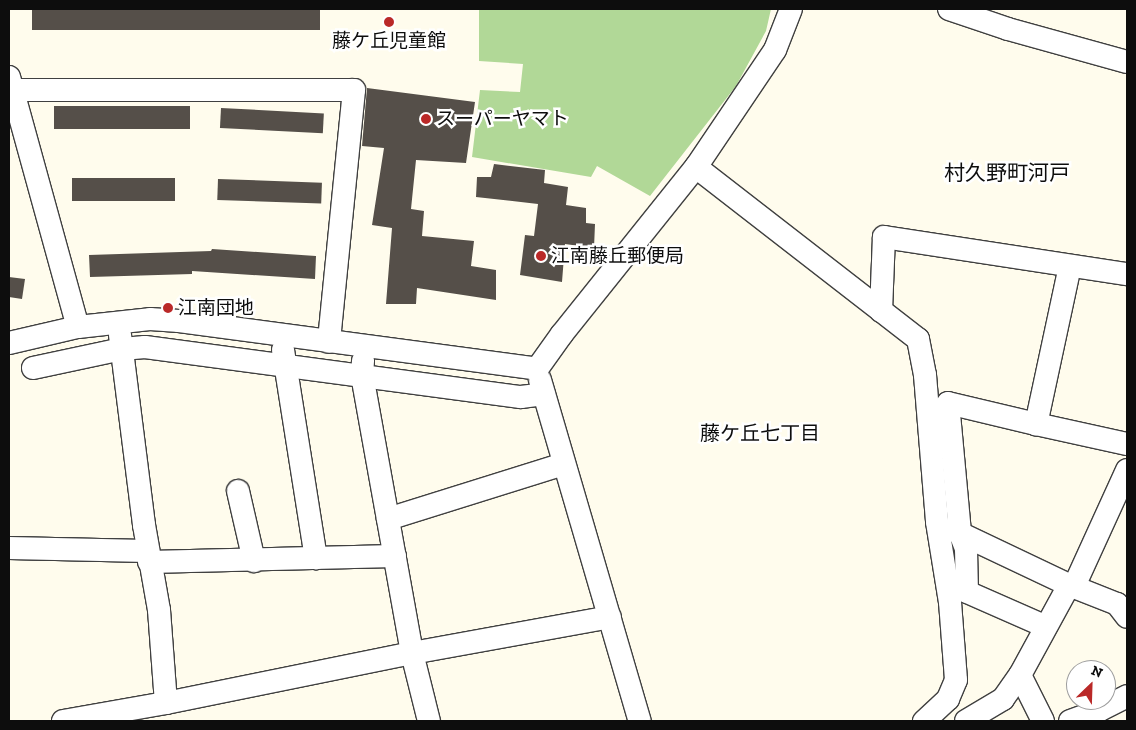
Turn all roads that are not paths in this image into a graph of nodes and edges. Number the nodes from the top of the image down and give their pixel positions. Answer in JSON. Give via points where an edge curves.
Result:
{"nodes":[{"id":1,"x":791,"y":9,"type":"edge"},
{"id":2,"x":949,"y":9,"type":"edge"},
{"id":3,"x":983,"y":15,"type":"edge"},
{"id":4,"x":1127,"y":62,"type":"edge"},
{"id":5,"x":10,"y":83,"type":"edge"},
{"id":6,"x":696,"y":167,"type":"junction"},
{"id":7,"x":1070,"y":266,"type":"junction"},
{"id":8,"x":1127,"y":274,"type":"edge"},
{"id":9,"x":881,"y":311,"type":"junction"},
{"id":10,"x":78,"y":327,"type":"junction"},
{"id":11,"x":120,"y":337,"type":"junction"},
{"id":12,"x":329,"y":342,"type":"junction"},
{"id":13,"x":9,"y":343,"type":"edge"},
{"id":14,"x":283,"y":353,"type":"junction"},
{"id":15,"x":363,"y":363,"type":"junction"},
{"id":16,"x":33,"y":368,"type":"dead end"},
{"id":17,"x":537,"y":369,"type":"junction"},
{"id":18,"x":544,"y":394,"type":"junction"},
{"id":19,"x":1036,"y":424,"type":"junction"},
{"id":20,"x":1127,"y":444,"type":"edge"},
{"id":21,"x":564,"y":464,"type":"junction"},
{"id":22,"x":1127,"y":470,"type":"edge"},
{"id":23,"x":238,"y":492,"type":"dead end"},
{"id":24,"x":388,"y":519,"type":"junction"},
{"id":25,"x":938,"y":522,"type":"junction"},
{"id":26,"x":960,"y":533,"type":"junction"},
{"id":27,"x":9,"y":548,"type":"edge"},
{"id":28,"x":148,"y":556,"type":"junction"},
{"id":29,"x":395,"y":556,"type":"junction"},
{"id":30,"x":316,"y":558,"type":"junction"},
{"id":31,"x":254,"y":561,"type":"junction"},
{"id":32,"x":1073,"y":584,"type":"junction"},
{"id":33,"x":610,"y":617,"type":"junction"},
{"id":34,"x":1127,"y":617,"type":"edge"},
{"id":35,"x":1042,"y":625,"type":"dead end"},
{"id":36,"x":412,"y":653,"type":"junction"},
{"id":37,"x":1020,"y":675,"type":"junction"},
{"id":38,"x":1127,"y":696,"type":"edge"},
{"id":39,"x":166,"y":703,"type":"junction"},
{"id":40,"x":972,"y":720,"type":"edge"},
{"id":41,"x":63,"y":721,"type":"edge"},
{"id":42,"x":429,"y":721,"type":"edge"},
{"id":43,"x":640,"y":721,"type":"edge"},
{"id":44,"x":924,"y":721,"type":"edge"},
{"id":45,"x":1043,"y":721,"type":"edge"},
{"id":46,"x":1070,"y":721,"type":"edge"}],
"edges":[{"from":1,"to":6,"type":"street","via":[[775,50]]},
{"from":2,"to":3,"type":"street"},
{"from":3,"to":4,"type":"street"},
{"from":5,"to":10,"type":"street"},
{"from":5,"to":12,"type":"street","via":[[354,90]]},
{"from":6,"to":9,"type":"street"},
{"from":6,"to":17,"type":"street"},
{"from":7,"to":8,"type":"street"},
{"from":7,"to":9,"type":"street","via":[[884,237]]},
{"from":7,"to":19,"type":"street"},
{"from":9,"to":25,"type":"street","via":[[918,340],[925,375]]},
{"from":10,"to":11,"type":"street"},
{"from":10,"to":13,"type":"street"},
{"from":11,"to":14,"type":"street","via":[[150,319],[179,321]]},
{"from":11,"to":16,"type":"street"},
{"from":11,"to":28,"type":"street"},
{"from":12,"to":14,"type":"street"},
{"from":12,"to":15,"type":"street"},
{"from":14,"to":15,"type":"street"},
{"from":14,"to":30,"type":"street"},
{"from":15,"to":17,"type":"street"},
{"from":15,"to":18,"type":"street","via":[[521,397]]},
{"from":15,"to":24,"type":"street"},
{"from":17,"to":18,"type":"street"},
{"from":18,"to":21,"type":"street"},
{"from":19,"to":20,"type":"street"},
{"from":19,"to":26,"type":"street","via":[[948,403]]},
{"from":21,"to":24,"type":"street"},
{"from":21,"to":33,"type":"street"},
{"from":22,"to":32,"type":"street"},
{"from":23,"to":31,"type":"street"},
{"from":24,"to":29,"type":"street"},
{"from":25,"to":26,"type":"street"},
{"from":25,"to":44,"type":"street","via":[[950,602],[956,680],[948,699]]},
{"from":26,"to":32,"type":"street"},
{"from":26,"to":35,"type":"street","via":[[966,549],[967,592]]},
{"from":27,"to":28,"type":"street"},
{"from":28,"to":31,"type":"street"},
{"from":28,"to":39,"type":"street","via":[[159,610]]},
{"from":29,"to":30,"type":"street"},
{"from":29,"to":36,"type":"street"},
{"from":30,"to":31,"type":"street"},
{"from":32,"to":34,"type":"street","via":[[1117,604]]},
{"from":32,"to":37,"type":"street"},
{"from":33,"to":36,"type":"street"},
{"from":33,"to":43,"type":"street"},
{"from":36,"to":39,"type":"street"},
{"from":36,"to":42,"type":"street"},
{"from":37,"to":40,"type":"street","via":[[1003,699]]},
{"from":37,"to":45,"type":"street"},
{"from":38,"to":46,"type":"street"},
{"from":39,"to":41,"type":"street"}]}
